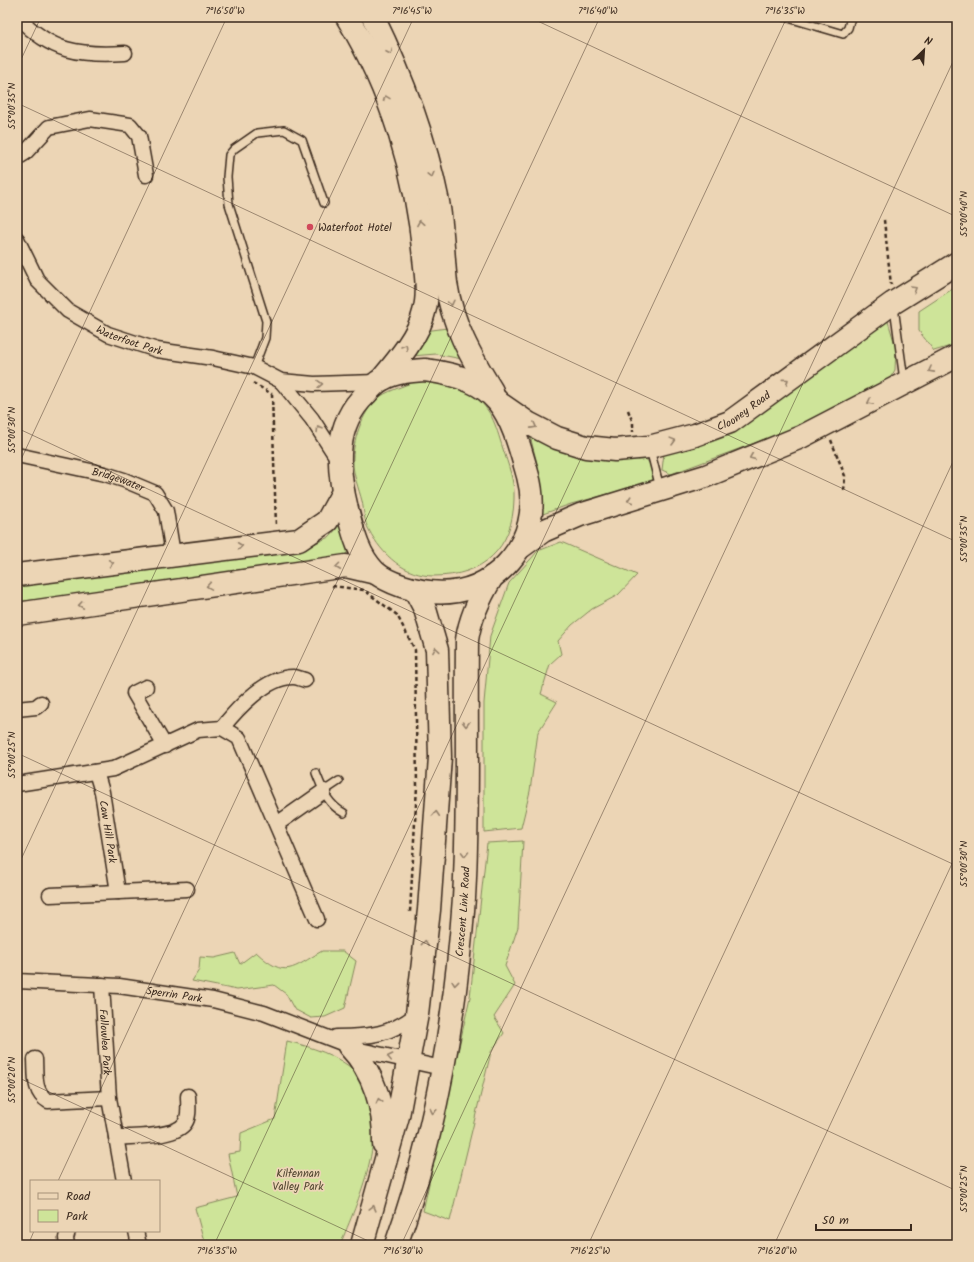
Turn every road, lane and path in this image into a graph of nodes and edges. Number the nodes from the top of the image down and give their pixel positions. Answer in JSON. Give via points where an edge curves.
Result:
{"nodes":[{"id":1,"x":18,"y":17,"type":"edge"},
{"id":2,"x":347,"y":17,"type":"edge"},
{"id":3,"x":373,"y":17,"type":"edge"},
{"id":4,"x":785,"y":17,"type":"edge"},
{"id":5,"x":851,"y":17,"type":"edge"},
{"id":6,"x":125,"y":54,"type":"dead end"},
{"id":7,"x":17,"y":158,"type":"edge"},
{"id":8,"x":146,"y":175,"type":"dead end"},
{"id":9,"x":324,"y":203,"type":"dead end"},
{"id":10,"x":884,"y":220,"type":"dead end"},
{"id":11,"x":17,"y":240,"type":"edge"},
{"id":12,"x":957,"y":263,"type":"edge"},
{"id":13,"x":893,"y":303,"type":"junction"},
{"id":14,"x":957,"y":356,"type":"edge"},
{"id":15,"x":254,"y":367,"type":"junction"},
{"id":16,"x":279,"y":380,"type":"junction"},
{"id":17,"x":380,"y":381,"type":"junction"},
{"id":18,"x":905,"y":384,"type":"junction"},
{"id":19,"x":498,"y":401,"type":"junction"},
{"id":20,"x":628,"y":410,"type":"dead end"},
{"id":21,"x":825,"y":425,"type":"junction"},
{"id":22,"x":641,"y":448,"type":"junction"},
{"id":23,"x":17,"y":455,"type":"edge"},
{"id":24,"x":339,"y":462,"type":"junction"},
{"id":25,"x":660,"y":490,"type":"junction"},
{"id":26,"x":343,"y":492,"type":"junction"},
{"id":27,"x":844,"y":492,"type":"dead end"},
{"id":28,"x":276,"y":528,"type":"dead end"},
{"id":29,"x":521,"y":547,"type":"junction"},
{"id":30,"x":173,"y":554,"type":"junction"},
{"id":31,"x":376,"y":573,"type":"junction"},
{"id":32,"x":17,"y":575,"type":"edge"},
{"id":33,"x":492,"y":577,"type":"junction"},
{"id":34,"x":327,"y":586,"type":"dead end"},
{"id":35,"x":415,"y":590,"type":"junction"},
{"id":36,"x":17,"y":614,"type":"edge"},
{"id":37,"x":305,"y":680,"type":"dead end"},
{"id":38,"x":146,"y":687,"type":"dead end"},
{"id":39,"x":41,"y":703,"type":"dead end"},
{"id":40,"x":17,"y":710,"type":"edge"},
{"id":41,"x":222,"y":728,"type":"junction"},
{"id":42,"x":165,"y":746,"type":"junction"},
{"id":43,"x":96,"y":772,"type":"junction"},
{"id":44,"x":316,"y":773,"type":"dead end"},
{"id":45,"x":339,"y":781,"type":"dead end"},
{"id":46,"x":17,"y":784,"type":"edge"},
{"id":47,"x":324,"y":791,"type":"junction"},
{"id":48,"x":344,"y":813,"type":"dead end"},
{"id":49,"x":277,"y":824,"type":"junction"},
{"id":50,"x":187,"y":888,"type":"dead end"},
{"id":51,"x":118,"y":892,"type":"junction"},
{"id":52,"x":50,"y":895,"type":"dead end"},
{"id":53,"x":317,"y":919,"type":"dead end"},
{"id":54,"x":410,"y":920,"type":"dead end"},
{"id":55,"x":17,"y":980,"type":"edge"},
{"id":56,"x":102,"y":985,"type":"junction"},
{"id":57,"x":417,"y":1014,"type":"junction"},
{"id":58,"x":325,"y":1036,"type":"junction"},
{"id":59,"x":349,"y":1046,"type":"junction"},
{"id":60,"x":35,"y":1059,"type":"dead end"},
{"id":61,"x":409,"y":1061,"type":"junction"},
{"id":62,"x":442,"y":1068,"type":"junction"},
{"id":63,"x":188,"y":1096,"type":"dead end"},
{"id":64,"x":109,"y":1098,"type":"junction"},
{"id":65,"x":17,"y":1101,"type":"edge"},
{"id":66,"x":17,"y":1130,"type":"edge"},
{"id":67,"x":116,"y":1138,"type":"junction"},
{"id":68,"x":384,"y":1167,"type":"junction"},
{"id":69,"x":124,"y":1180,"type":"edge"},
{"id":70,"x":68,"y":1232,"type":"edge"},
{"id":71,"x":136,"y":1232,"type":"edge"},
{"id":72,"x":67,"y":1245,"type":"edge"},
{"id":73,"x":139,"y":1245,"type":"edge"},
{"id":74,"x":362,"y":1245,"type":"edge"},
{"id":75,"x":396,"y":1245,"type":"edge"}],
"edges":[{"from":1,"to":6,"type":"street","via":[[27,27],[56,47],[92,55]]},
{"from":17,"to":2,"type":"highway","one_way":true,"via":[[400,357],[424,312],[427,286],[414,186],[398,128],[378,76]]},
{"from":3,"to":19,"type":"highway","one_way":true,"via":[[413,106],[424,144],[438,203],[447,285],[456,326],[472,359]]},
{"from":4,"to":5,"type":"lane","via":[[843,34]]},
{"from":7,"to":8,"type":"street","via":[[49,127],[90,119],[130,125],[139,136]]},
{"from":9,"to":15,"type":"lane","via":[[302,140],[284,130],[257,133],[229,155],[229,204],[266,321],[265,338]]},
{"from":10,"to":13,"type":"path"},
{"from":11,"to":15,"type":"street","name":"Waterfoot Park","via":[[37,280],[68,311],[108,334],[157,350]]},
{"from":13,"to":12,"type":"highway","name":"Clooney Road","one_way":true},
{"from":13,"to":18,"type":"lane"},
{"from":22,"to":13,"type":"highway","name":"Clooney Road","one_way":true,"via":[[696,435],[730,422]]},
{"from":14,"to":18,"type":"highway","one_way":true},
{"from":15,"to":16,"type":"street","name":"Waterfoot Park"},
{"from":16,"to":17,"type":"street","name":"Waterfoot Park","one_way":true,"via":[[314,384]]},
{"from":24,"to":16,"type":"street","name":"Waterfoot Park","one_way":true,"via":[[312,419]]},
{"from":16,"to":28,"type":"path","via":[[272,394]]},
{"from":17,"to":19,"type":"highway","name":"Clooney Road","via":[[400,373],[425,370],[450,373],[473,382]]},
{"from":17,"to":24,"type":"highway","via":[[353,409],[341,439]]},
{"from":18,"to":21,"type":"highway","one_way":true},
{"from":19,"to":22,"type":"highway","name":"Clooney Road","one_way":true,"via":[[528,423],[557,438],[615,450]]},
{"from":19,"to":29,"type":"highway","via":[[517,438],[529,479],[532,507],[530,526]]},
{"from":20,"to":22,"type":"path"},
{"from":21,"to":25,"type":"highway","one_way":true,"via":[[706,476]]},
{"from":21,"to":27,"type":"path","via":[[845,476]]},
{"from":22,"to":25,"type":"lane"},
{"from":23,"to":30,"type":"street","name":"Bridgewater","via":[[105,474],[155,493],[166,511]]},
{"from":24,"to":26,"type":"highway"},
{"from":25,"to":29,"type":"highway","one_way":true,"via":[[580,515],[543,531]]},
{"from":30,"to":26,"type":"highway","one_way":true,"via":[[298,540],[327,520]]},
{"from":26,"to":31,"type":"highway","via":[[354,537],[362,556]]},
{"from":29,"to":33,"type":"highway"},
{"from":32,"to":30,"type":"highway","one_way":true},
{"from":31,"to":35,"type":"highway","via":[[395,584]]},
{"from":31,"to":36,"type":"highway","one_way":true,"via":[[346,566]]},
{"from":33,"to":35,"type":"highway","via":[[471,588],[442,594]]},
{"from":33,"to":62,"type":"highway","name":"Crescent Link Road","one_way":true,"via":[[472,618],[467,640],[464,898],[452,1020]]},
{"from":34,"to":54,"type":"path","via":[[364,590],[397,615],[415,650],[417,786]]},
{"from":57,"to":35,"type":"highway","one_way":true,"via":[[429,910],[440,756],[437,650],[426,609]]},
{"from":37,"to":41,"type":"street","via":[[294,676],[280,680],[251,696]]},
{"from":38,"to":42,"type":"street","via":[[134,693]]},
{"from":39,"to":40,"type":"street","via":[[36,707]]},
{"from":41,"to":42,"type":"street","via":[[198,730]]},
{"from":41,"to":49,"type":"street","via":[[239,738]]},
{"from":42,"to":43,"type":"street","via":[[113,769]]},
{"from":43,"to":46,"type":"street"},
{"from":43,"to":51,"type":"street","name":"Caw Hill Park","via":[[102,792]]},
{"from":44,"to":47,"type":"lane"},
{"from":45,"to":47,"type":"lane"},
{"from":47,"to":48,"type":"lane","via":[[328,801]]},
{"from":47,"to":49,"type":"street"},
{"from":49,"to":53,"type":"street"},
{"from":50,"to":51,"type":"street"},
{"from":51,"to":52,"type":"street"},
{"from":55,"to":56,"type":"street","name":"Sperrin Park"},
{"from":56,"to":58,"type":"street","name":"Sperrin Park","via":[[213,1000],[264,1013]]},
{"from":56,"to":64,"type":"street","name":"Fallowlea Park"},
{"from":57,"to":58,"type":"street","name":"Sperrin Park","via":[[383,1034],[357,1037]]},
{"from":57,"to":61,"type":"highway"},
{"from":58,"to":59,"type":"street","name":"Sperrin Park"},
{"from":61,"to":59,"type":"street","name":"Sperrin Park","one_way":true},
{"from":68,"to":59,"type":"highway","one_way":true,"via":[[385,1130],[379,1098],[359,1057]]},
{"from":60,"to":64,"type":"street","via":[[36,1089],[41,1097],[48,1101]]},
{"from":61,"to":62,"type":"street","name":"Sperrin Park"},
{"from":61,"to":68,"type":"highway"},
{"from":62,"to":75,"type":"highway","name":"Crescent Link Road","one_way":true,"via":[[425,1148]]},
{"from":63,"to":67,"type":"street","via":[[188,1116],[180,1129],[171,1133]]},
{"from":64,"to":67,"type":"street","name":"Fallowlea Park"},
{"from":65,"to":66,"type":"path"},
{"from":67,"to":69,"type":"street","name":"Fallowlea Park"},
{"from":74,"to":68,"type":"highway","one_way":true},
{"from":70,"to":72,"type":"street"},
{"from":71,"to":73,"type":"street"}]}
